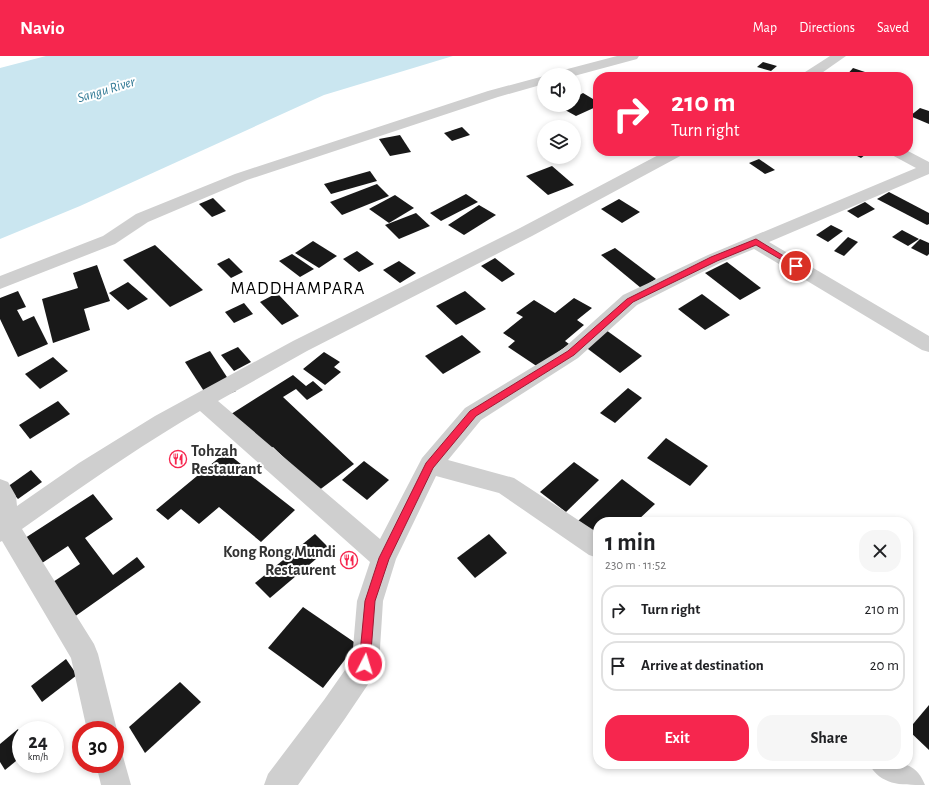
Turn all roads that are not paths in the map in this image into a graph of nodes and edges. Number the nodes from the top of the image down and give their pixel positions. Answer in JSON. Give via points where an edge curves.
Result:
{"nodes":[{"id":1,"x":632,"y":56,"type":"edge"},
{"id":2,"x":840,"y":56,"type":"edge"},
{"id":3,"x":581,"y":70,"type":"edge"},
{"id":4,"x":814,"y":72,"type":"edge"},
{"id":5,"x":537,"y":82,"type":"edge"},
{"id":6,"x":669,"y":156,"type":"edge"},
{"id":7,"x":906,"y":156,"type":"edge"},
{"id":8,"x":929,"y":168,"type":"edge"},
{"id":9,"x":756,"y":242,"type":"junction"},
{"id":10,"x":0,"y":283,"type":"edge"},
{"id":11,"x":929,"y":345,"type":"edge"},
{"id":12,"x":203,"y":401,"type":"junction"},
{"id":13,"x":430,"y":465,"type":"junction"},
{"id":14,"x":0,"y":489,"type":"edge"},
{"id":15,"x":3,"y":529,"type":"edge"},
{"id":16,"x":593,"y":544,"type":"edge"},
{"id":17,"x":384,"y":558,"type":"junction"},
{"id":18,"x":100,"y":721,"type":"edge"},
{"id":19,"x":890,"y":769,"type":"edge"},
{"id":20,"x":113,"y":773,"type":"edge"},
{"id":21,"x":116,"y":785,"type":"edge"},
{"id":22,"x":278,"y":785,"type":"edge"},
{"id":23,"x":910,"y":785,"type":"edge"}],
"edges":[{"from":1,"to":3,"type":"street"},
{"from":2,"to":4,"type":"street"},
{"from":5,"to":10,"type":"street","via":[[241,177],[142,218],[109,240]]},
{"from":6,"to":12,"type":"street","via":[[526,232],[300,346]]},
{"from":7,"to":8,"type":"street"},
{"from":8,"to":9,"type":"street"},
{"from":9,"to":11,"type":"street"},
{"from":9,"to":13,"type":"street","via":[[714,259],[630,300],[571,353],[473,414]]},
{"from":12,"to":15,"type":"street","via":[[163,422],[87,470]]},
{"from":12,"to":17,"type":"street"},
{"from":13,"to":16,"type":"street","via":[[506,485]]},
{"from":13,"to":17,"type":"street"},
{"from":14,"to":15,"type":"street","via":[[4,496]]},
{"from":15,"to":18,"type":"street","via":[[84,654]]},
{"from":17,"to":22,"type":"street","via":[[370,601],[365,664]]},
{"from":19,"to":23,"type":"street"},
{"from":20,"to":21,"type":"street"}]}
